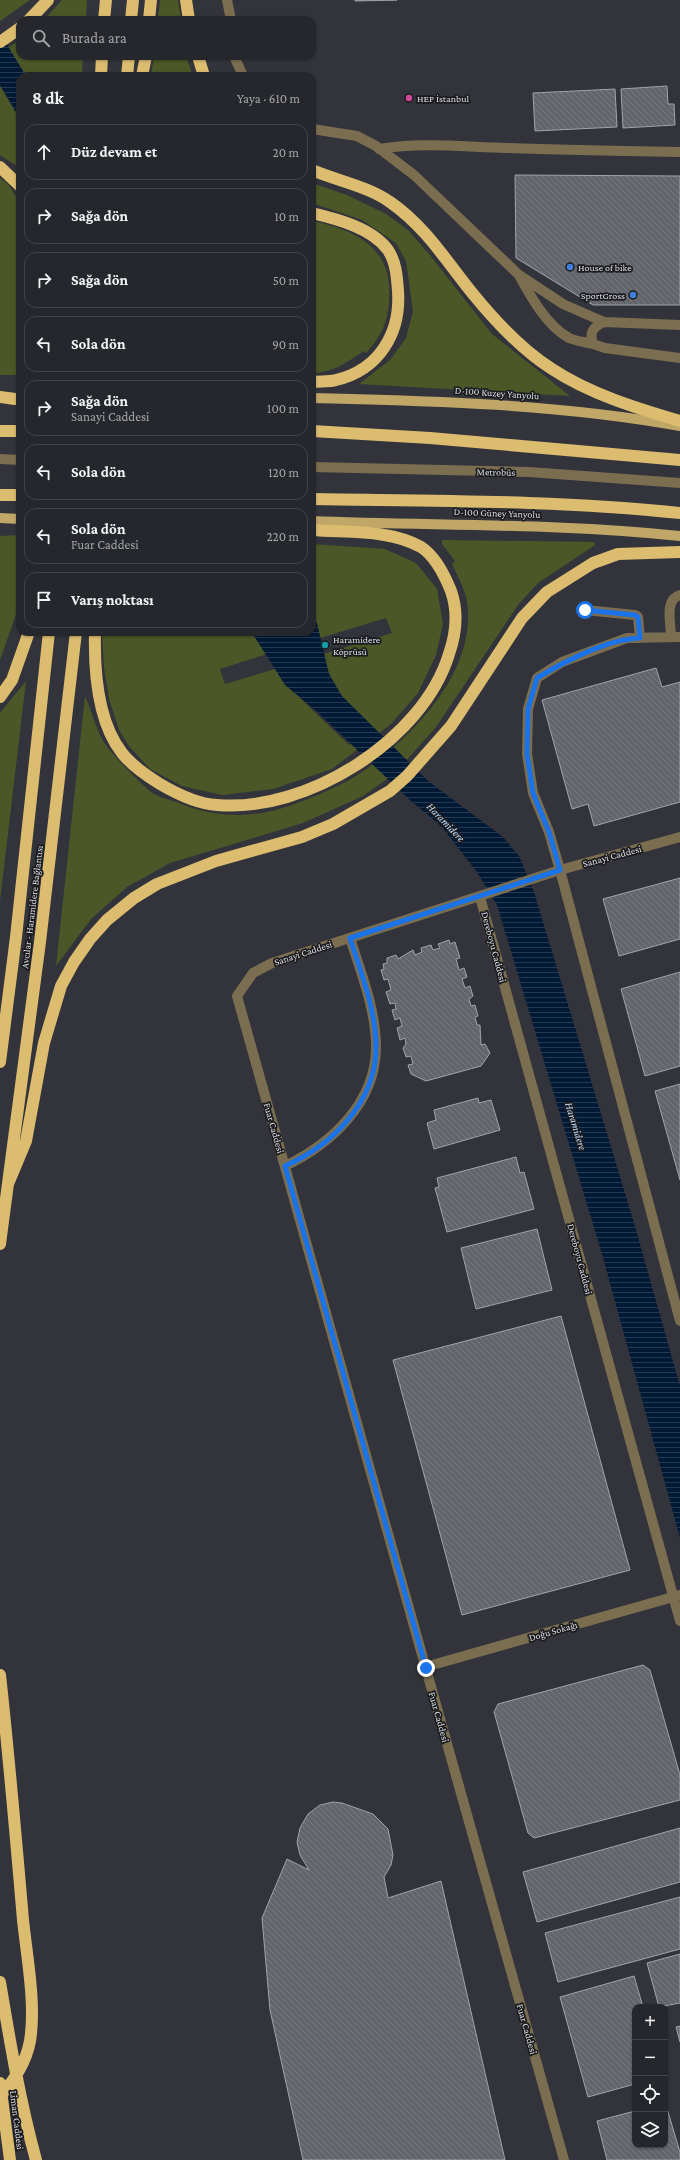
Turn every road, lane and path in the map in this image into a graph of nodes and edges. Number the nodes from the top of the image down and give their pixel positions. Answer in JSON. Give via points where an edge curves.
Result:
{"nodes":[{"id":1,"x":48,"y":0,"type":"edge"},
{"id":2,"x":106,"y":0,"type":"edge"},
{"id":3,"x":132,"y":0,"type":"edge"},
{"id":4,"x":151,"y":0,"type":"edge"},
{"id":5,"x":186,"y":0,"type":"edge"},
{"id":6,"x":227,"y":0,"type":"edge"},
{"id":7,"x":33,"y":16,"type":"edge"},
{"id":8,"x":104,"y":16,"type":"edge"},
{"id":9,"x":131,"y":16,"type":"edge"},
{"id":10,"x":150,"y":16,"type":"edge"},
{"id":11,"x":188,"y":16,"type":"edge"},
{"id":12,"x":229,"y":16,"type":"edge"},
{"id":13,"x":16,"y":31,"type":"edge"},
{"id":14,"x":0,"y":42,"type":"edge"},
{"id":15,"x":102,"y":60,"type":"edge"},
{"id":16,"x":128,"y":60,"type":"edge"},
{"id":17,"x":145,"y":60,"type":"edge"},
{"id":18,"x":199,"y":60,"type":"edge"},
{"id":19,"x":236,"y":60,"type":"edge"},
{"id":20,"x":101,"y":72,"type":"edge"},
{"id":21,"x":127,"y":72,"type":"edge"},
{"id":22,"x":143,"y":72,"type":"edge"},
{"id":23,"x":203,"y":72,"type":"edge"},
{"id":24,"x":241,"y":72,"type":"edge"},
{"id":25,"x":316,"y":130,"type":"edge"},
{"id":26,"x":380,"y":149,"type":"junction"},
{"id":27,"x":680,"y":152,"type":"edge"},
{"id":28,"x":0,"y":167,"type":"edge"},
{"id":29,"x":316,"y":171,"type":"edge"},
{"id":30,"x":16,"y":182,"type":"edge"},
{"id":31,"x":316,"y":214,"type":"edge"},
{"id":32,"x":519,"y":275,"type":"junction"},
{"id":33,"x":604,"y":322,"type":"junction"},
{"id":34,"x":680,"y":325,"type":"edge"},
{"id":35,"x":593,"y":344,"type":"junction"},
{"id":36,"x":680,"y":358,"type":"edge"},
{"id":37,"x":316,"y":382,"type":"edge"},
{"id":38,"x":0,"y":398,"type":"edge"},
{"id":39,"x":316,"y":398,"type":"edge"},
{"id":40,"x":16,"y":399,"type":"edge"},
{"id":41,"x":680,"y":422,"type":"edge"},
{"id":42,"x":680,"y":426,"type":"edge"},
{"id":43,"x":0,"y":431,"type":"edge"},
{"id":44,"x":16,"y":431,"type":"edge"},
{"id":45,"x":316,"y":431,"type":"edge"},
{"id":46,"x":0,"y":459,"type":"edge"},
{"id":47,"x":16,"y":460,"type":"edge"},
{"id":48,"x":680,"y":460,"type":"edge"},
{"id":49,"x":316,"y":466,"type":"edge"},
{"id":50,"x":680,"y":483,"type":"edge"},
{"id":51,"x":0,"y":495,"type":"edge"},
{"id":52,"x":16,"y":495,"type":"edge"},
{"id":53,"x":316,"y":499,"type":"edge"},
{"id":54,"x":680,"y":513,"type":"edge"},
{"id":55,"x":0,"y":518,"type":"edge"},
{"id":56,"x":16,"y":519,"type":"edge"},
{"id":57,"x":316,"y":521,"type":"edge"},
{"id":58,"x":316,"y":530,"type":"edge"},
{"id":59,"x":680,"y":536,"type":"edge"},
{"id":60,"x":680,"y":552,"type":"edge"},
{"id":61,"x":680,"y":595,"type":"edge"},
{"id":62,"x":585,"y":610,"type":"dead end"},
{"id":63,"x":28,"y":636,"type":"edge"},
{"id":64,"x":49,"y":636,"type":"edge"},
{"id":65,"x":76,"y":636,"type":"edge"},
{"id":66,"x":95,"y":636,"type":"edge"},
{"id":67,"x":676,"y":637,"type":"edge"},
{"id":68,"x":640,"y":638,"type":"junction"},
{"id":69,"x":0,"y":697,"type":"edge"},
{"id":70,"x":680,"y":837,"type":"edge"},
{"id":71,"x":560,"y":870,"type":"junction"},
{"id":72,"x":480,"y":897,"type":"junction"},
{"id":73,"x":350,"y":938,"type":"junction"},
{"id":74,"x":237,"y":996,"type":"joint"},
{"id":75,"x":0,"y":1062,"type":"edge"},
{"id":76,"x":285,"y":1166,"type":"junction"},
{"id":77,"x":8,"y":1184,"type":"junction"},
{"id":78,"x":0,"y":1244,"type":"edge"},
{"id":79,"x":680,"y":1321,"type":"edge"},
{"id":80,"x":677,"y":1596,"type":"edge"},
{"id":81,"x":680,"y":1621,"type":"edge"},
{"id":82,"x":426,"y":1668,"type":"junction"},
{"id":83,"x":0,"y":1675,"type":"edge"},
{"id":84,"x":0,"y":1982,"type":"edge"},
{"id":85,"x":0,"y":2083,"type":"edge"},
{"id":86,"x":0,"y":2097,"type":"edge"},
{"id":87,"x":10,"y":2160,"type":"edge"},
{"id":88,"x":36,"y":2160,"type":"edge"},
{"id":89,"x":564,"y":2160,"type":"edge"}],
"edges":[{"from":1,"to":7,"type":"highway"},
{"from":2,"to":8,"type":"highway"},
{"from":3,"to":9,"type":"highway"},
{"from":4,"to":10,"type":"highway"},
{"from":5,"to":11,"type":"highway"},
{"from":6,"to":12,"type":"street"},
{"from":13,"to":14,"type":"highway"},
{"from":15,"to":20,"type":"highway"},
{"from":16,"to":21,"type":"highway"},
{"from":17,"to":22,"type":"highway"},
{"from":18,"to":23,"type":"highway"},
{"from":19,"to":24,"type":"street"},
{"from":25,"to":26,"type":"street","via":[[358,136]]},
{"from":26,"to":27,"type":"street","via":[[403,145],[446,145]]},
{"from":26,"to":32,"type":"street","via":[[414,175]]},
{"from":28,"to":30,"type":"highway"},
{"from":29,"to":41,"type":"highway","via":[[369,191],[390,202],[413,220],[433,241],[493,317],[552,369],[626,405]]},
{"from":31,"to":37,"type":"highway","via":[[358,228],[375,237],[388,250],[395,264],[399,303],[399,314],[394,330],[388,344],[377,358],[363,370],[337,380]]},
{"from":32,"to":33,"type":"street","via":[[563,304]]},
{"from":32,"to":35,"type":"street","via":[[542,314],[571,339]]},
{"from":33,"to":34,"type":"street"},
{"from":33,"to":35,"type":"street","via":[[592,331]]},
{"from":35,"to":36,"type":"street","via":[[605,348]]},
{"from":38,"to":40,"type":"highway"},
{"from":39,"to":42,"type":"main road","name":"D-100 Kuzey Yanyolu","via":[[527,407]]},
{"from":43,"to":44,"type":"highway"},
{"from":45,"to":48,"type":"highway","via":[[415,437]]},
{"from":46,"to":47,"type":"street"},
{"from":49,"to":50,"type":"street","name":"Metrobüs","via":[[529,472]]},
{"from":51,"to":52,"type":"highway"},
{"from":53,"to":54,"type":"highway","via":[[555,505]]},
{"from":55,"to":56,"type":"main road"},
{"from":57,"to":59,"type":"main road","name":"D-100 Güney Yanyolu","via":[[495,524],[634,531]]},
{"from":58,"to":66,"type":"highway","via":[[386,536],[422,548],[435,560],[447,581],[454,598],[456,617],[454,638],[446,666],[426,702],[383,745],[330,780],[285,798],[231,806],[192,799],[168,789],[122,754],[110,732],[99,689]]},
{"from":60,"to":77,"type":"highway","via":[[618,554],[592,563],[547,592],[522,618],[451,726],[407,776],[376,799],[333,824],[302,837],[216,861],[157,884],[134,898],[108,920],[74,962],[59,992],[44,1043],[26,1141]]},
{"from":61,"to":67,"type":"street","via":[[671,601]]},
{"from":62,"to":68,"type":"street","via":[[635,615],[638,617]]},
{"from":63,"to":69,"type":"highway","via":[[12,680]]},
{"from":64,"to":75,"type":"highway","name":"Avcılar - Haramidere Bağlantısı"},
{"from":65,"to":77,"type":"highway","name":"Avcılar - Haramidere Bağlantısı","via":[[40,942]]},
{"from":67,"to":68,"type":"street"},
{"from":68,"to":71,"type":"street","via":[[627,638],[562,662],[537,678],[528,709],[527,754],[533,793],[549,832]]},
{"from":70,"to":71,"type":"street","name":"Sanayi Caddesi"},
{"from":71,"to":72,"type":"street","name":"Sanayi Caddesi"},
{"from":71,"to":79,"type":"street"},
{"from":72,"to":73,"type":"street","name":"Sanayi Caddesi"},
{"from":72,"to":80,"type":"street","name":"Dereboyu Caddesi"},
{"from":73,"to":74,"type":"street","name":"Sanayi Caddesi","via":[[272,962],[253,973]]},
{"from":73,"to":76,"type":"street","via":[[370,1006],[376,1047],[372,1073],[363,1096],[347,1122],[316,1149]]},
{"from":74,"to":76,"type":"street","name":"Fuar Caddesi"},
{"from":76,"to":82,"type":"street","name":"Fuar Caddesi"},
{"from":77,"to":78,"type":"highway","name":"Avcılar - Haramidere Bağlantısı"},
{"from":80,"to":81,"type":"street","name":"Dereboyu Caddesi"},
{"from":80,"to":82,"type":"street","name":"Doğu Sokağı"},
{"from":82,"to":89,"type":"street","name":"Fuar Caddesi"},
{"from":83,"to":86,"type":"highway","via":[[27,1962],[31,2031],[21,2067]]},
{"from":84,"to":88,"type":"highway","via":[[12,2057]]},
{"from":85,"to":87,"type":"highway","name":"Liman Caddesi"}]}
